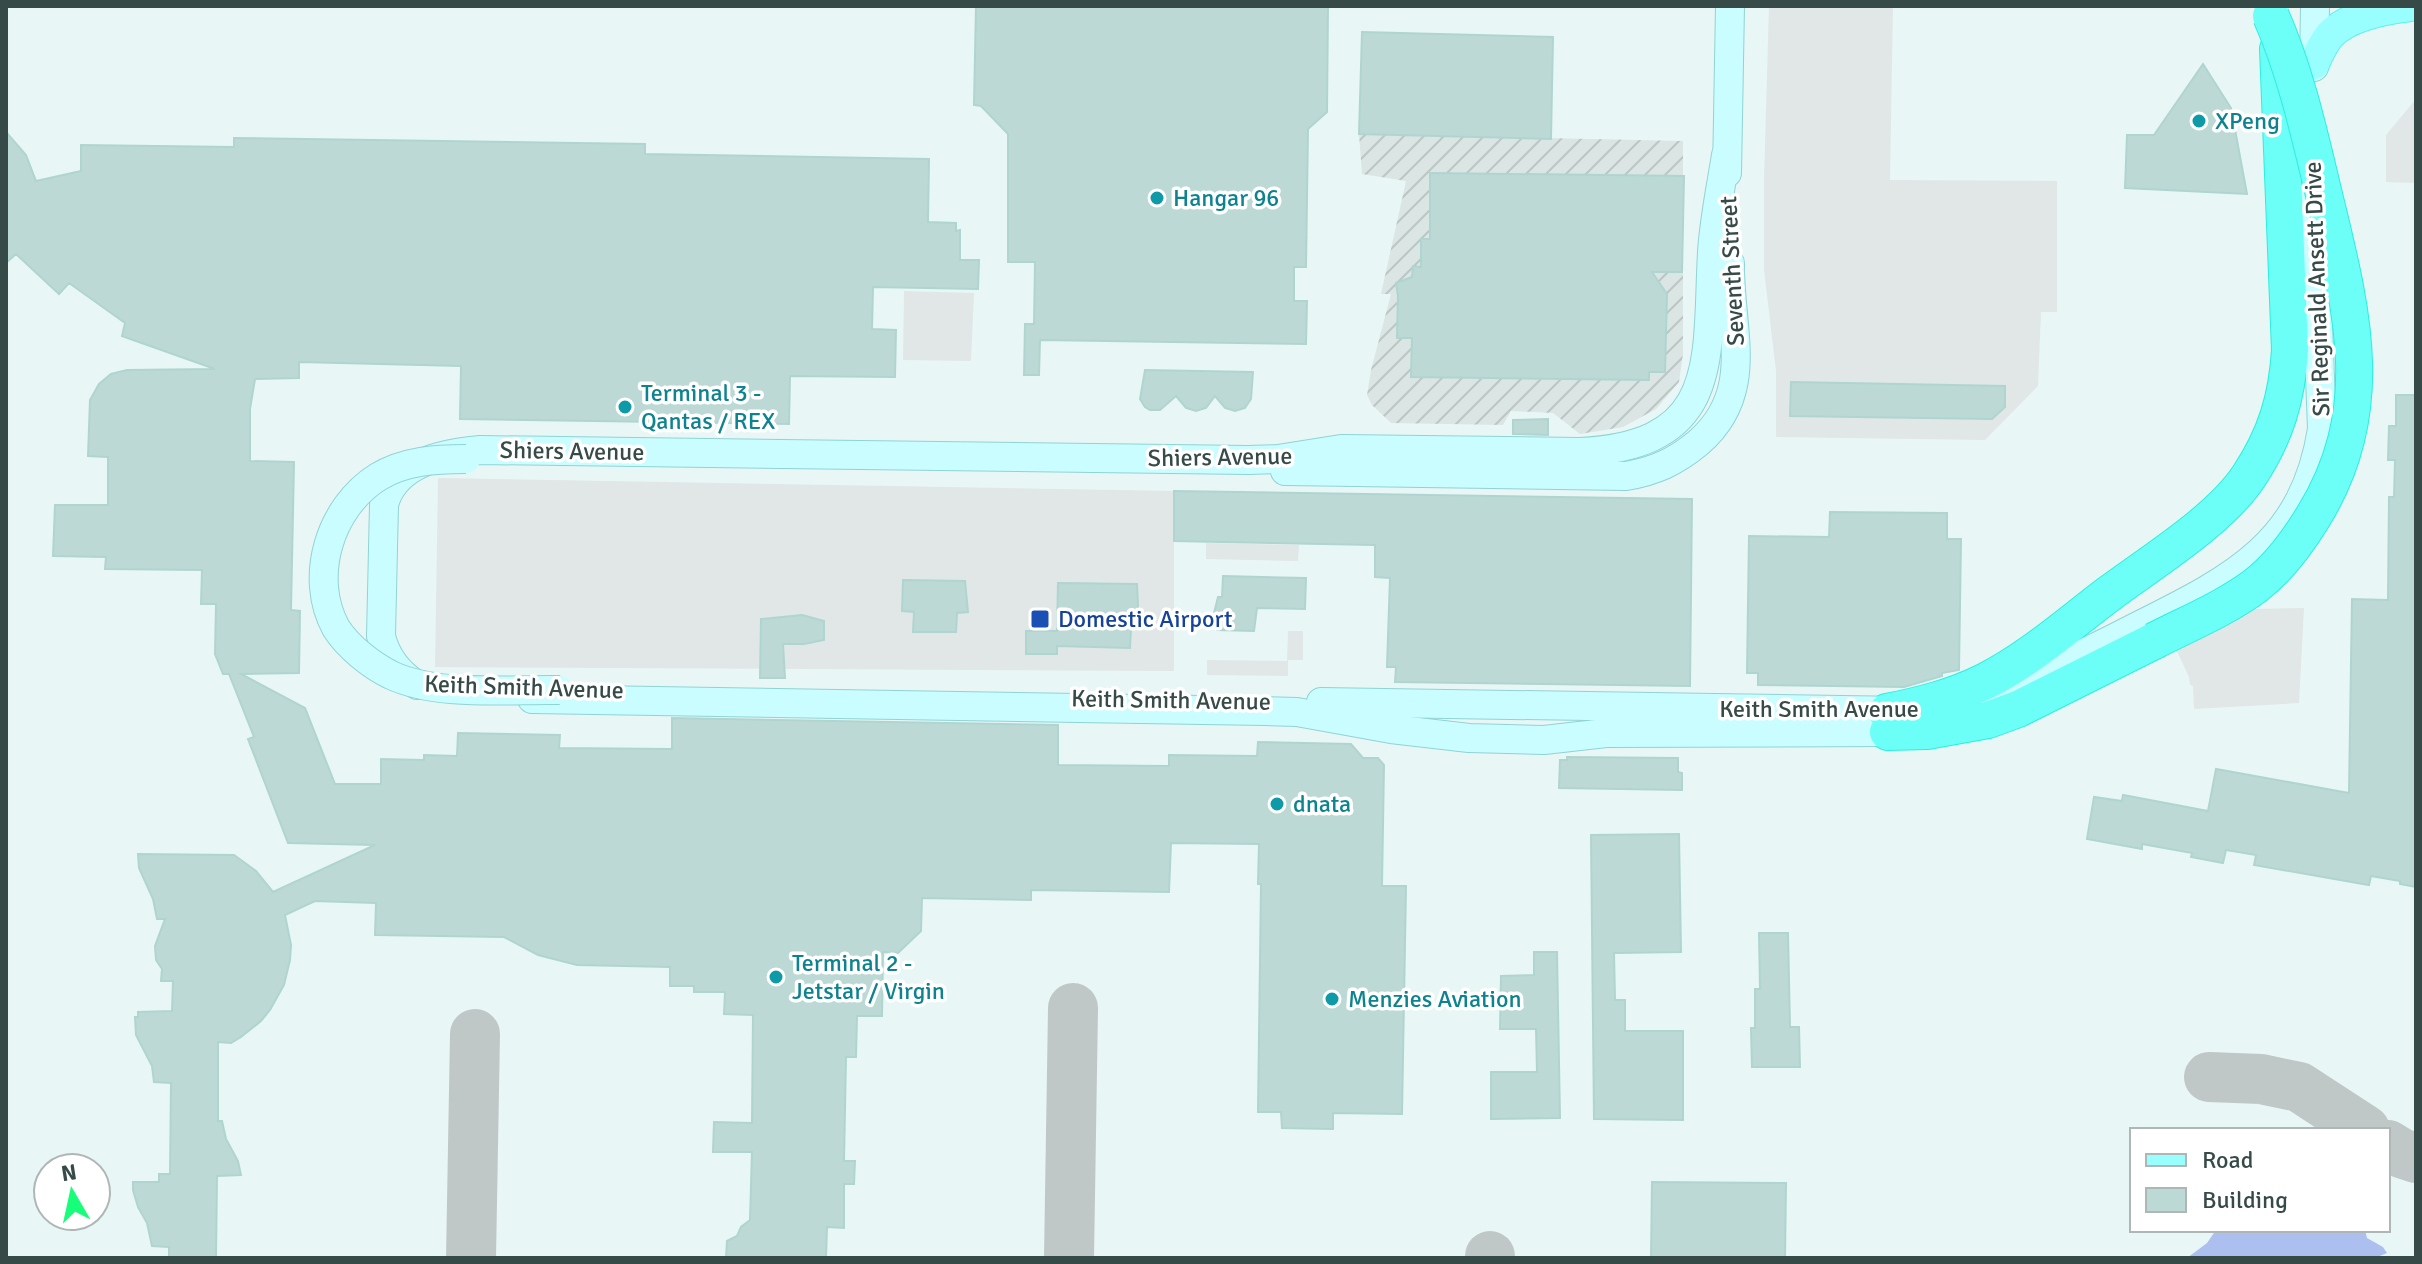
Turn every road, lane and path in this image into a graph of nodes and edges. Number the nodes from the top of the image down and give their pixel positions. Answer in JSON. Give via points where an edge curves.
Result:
{"nodes":[{"id":1,"x":1730,"y":6,"type":"edge"},
{"id":2,"x":2315,"y":6,"type":"edge"},
{"id":3,"x":2410,"y":6,"type":"edge"},
{"id":4,"x":2268,"y":11,"type":"edge"},
{"id":5,"x":2314,"y":68,"type":"junction"},
{"id":6,"x":1726,"y":155,"type":"junction"},
{"id":7,"x":1626,"y":476,"type":"joint"},
{"id":8,"x":358,"y":653,"type":"joint"},
{"id":9,"x":451,"y":697,"type":"joint"},
{"id":10,"x":1888,"y":722,"type":"junction"}],
"edges":[{"from":1,"to":6,"type":"street","name":"Seventh Street"},
{"from":2,"to":5,"type":"street"},
{"from":3,"to":5,"type":"main road","via":[[2337,29]]},
{"from":4,"to":10,"type":"highway","bridge":true,"via":[[2278,49],[2290,350],[2282,409],[2266,449],[2228,502],[2027,656],[1988,680]]},
{"from":4,"to":10,"type":"highway","bridge":true,"via":[[2303,104],[2345,278],[2353,393],[2343,458],[2328,493],[2279,564],[2255,586],[2154,641],[1988,720],[1927,731]]},
{"from":5,"to":10,"type":"street","name":"Keith Smith Avenue","via":[[2333,174],[2346,357],[2341,425],[2333,452],[2307,498],[2249,562],[2223,581],[2050,669],[1992,706],[1929,728]]},
{"from":6,"to":7,"type":"street","name":"Seventh Street","via":[[1736,357],[1730,400],[1715,426],[1681,456]]},
{"from":6,"to":9,"type":"street","name":"Shiers Avenue","via":[[1712,249],[1710,337],[1699,390],[1665,430],[1637,443],[1580,452],[1341,449],[1248,460],[480,450],[441,456],[395,481],[384,505],[381,622],[385,650],[406,678]]},
{"from":7,"to":8,"type":"street","name":"Shiers Avenue","bridge":true,"via":[[424,461],[394,469],[367,485],[347,506],[331,537],[325,564],[327,603],[335,625]]},
{"from":8,"to":10,"type":"street","name":"Keith Smith Avenue","bridge":true,"via":[[409,681],[463,689],[1528,706]]},
{"from":9,"to":10,"type":"street","name":"Keith Smith Avenue","via":[[1275,711],[1469,738],[1544,740]]}]}
